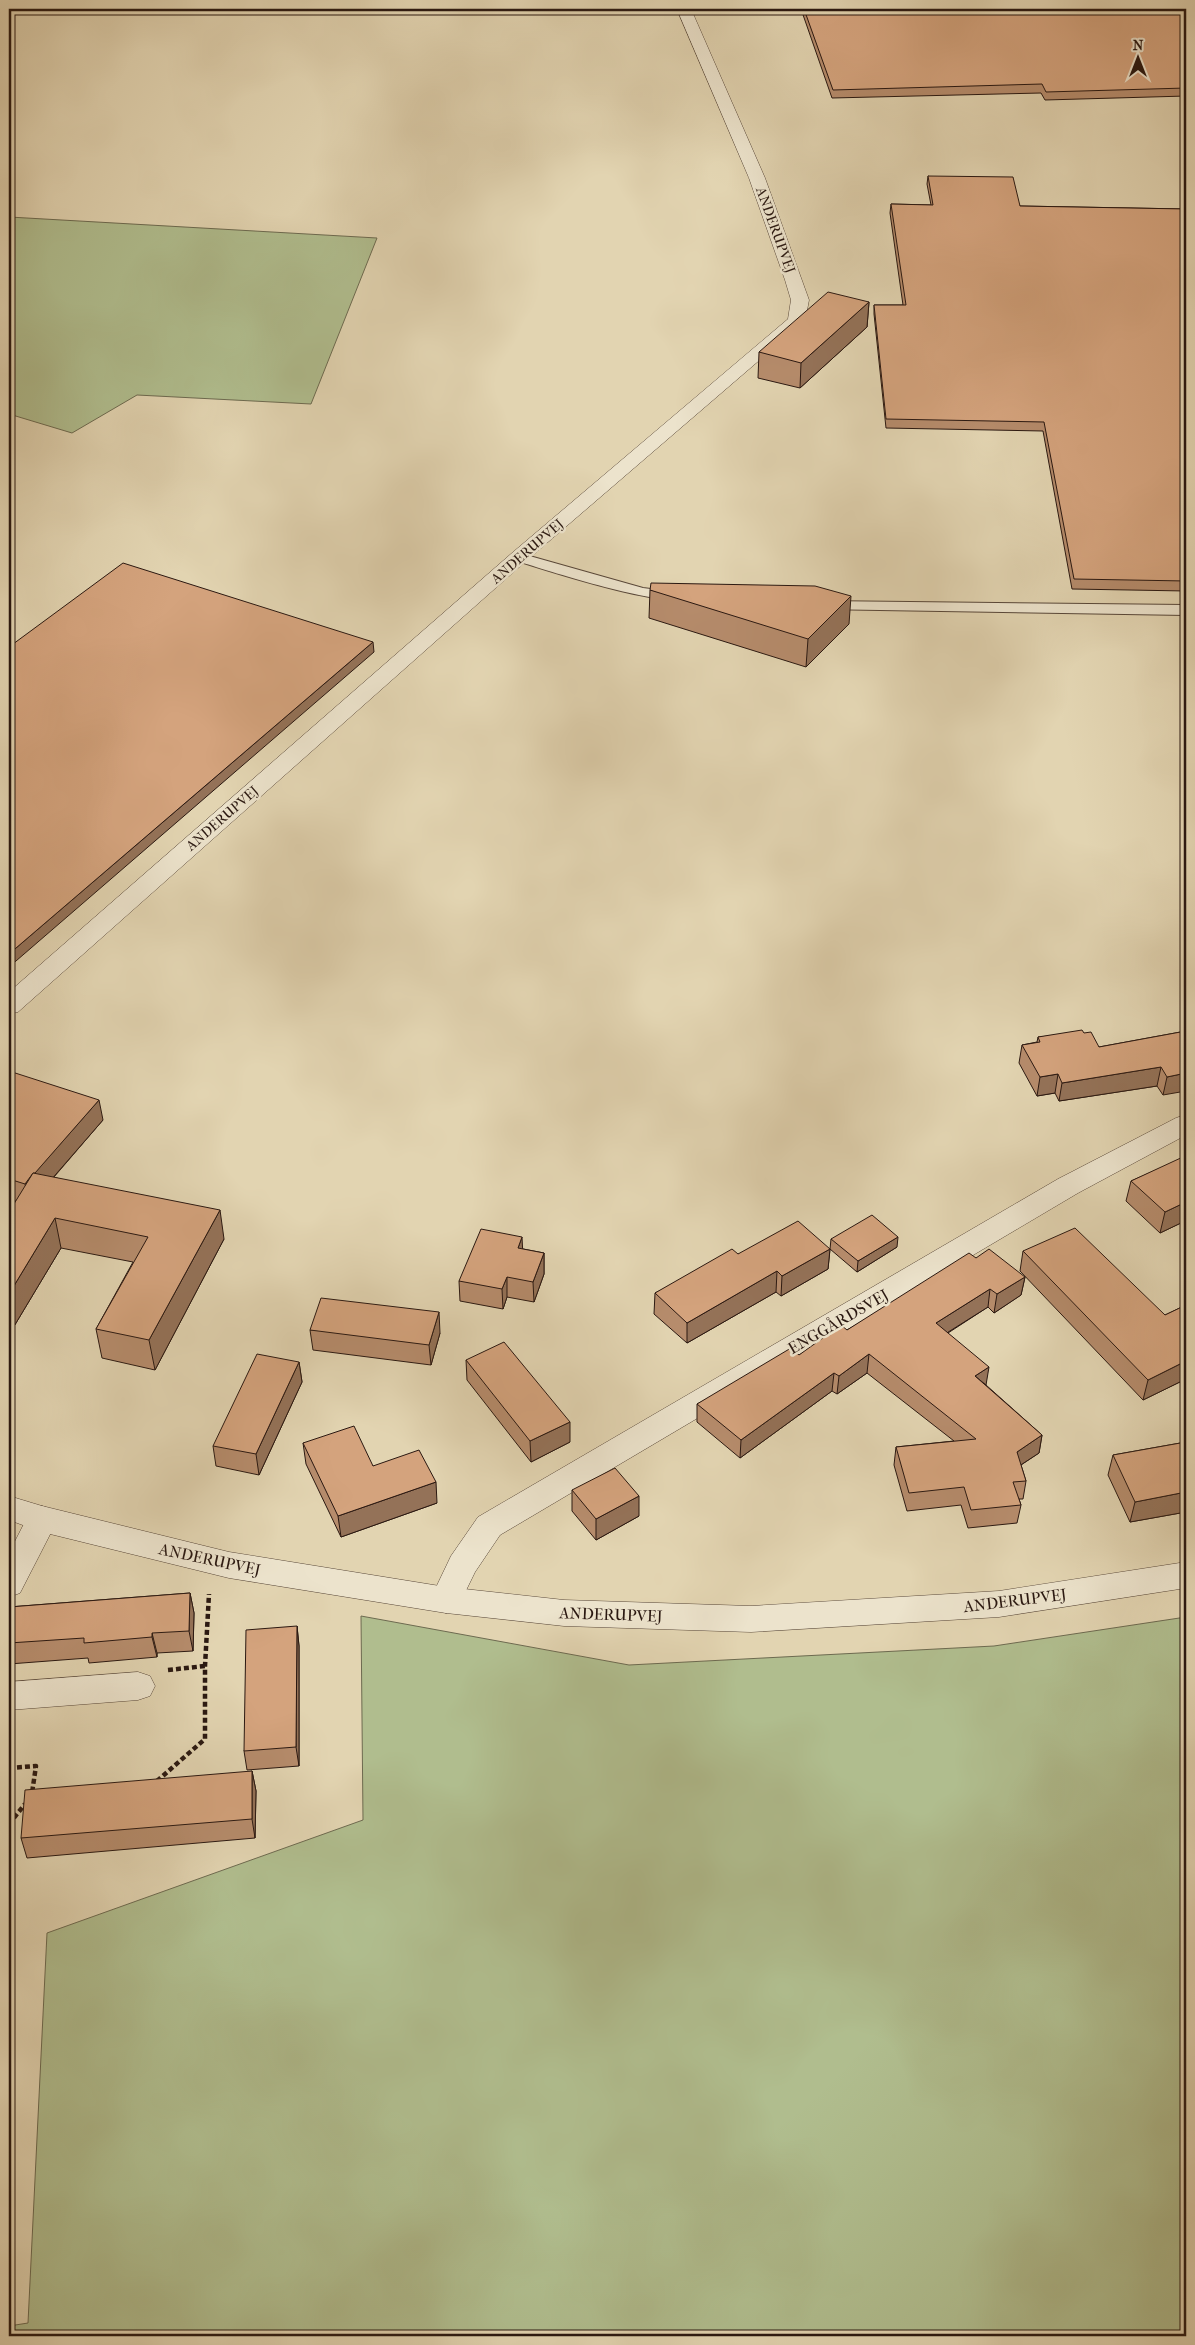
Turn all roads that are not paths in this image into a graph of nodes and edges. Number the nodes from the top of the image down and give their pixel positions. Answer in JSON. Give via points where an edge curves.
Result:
{"nodes":[{"id":1,"x":684,"y":9,"type":"edge"},
{"id":2,"x":519,"y":557,"type":"junction"},
{"id":3,"x":690,"y":597,"type":"edge"},
{"id":4,"x":807,"y":606,"type":"edge"},
{"id":5,"x":1186,"y":610,"type":"edge"},
{"id":6,"x":9,"y":1006,"type":"edge"},
{"id":7,"x":1186,"y":1124,"type":"edge"},
{"id":8,"x":9,"y":1508,"type":"edge"},
{"id":9,"x":42,"y":1519,"type":"junction"},
{"id":10,"x":1186,"y":1575,"type":"edge"},
{"id":11,"x":9,"y":1584,"type":"edge"},
{"id":12,"x":446,"y":1600,"type":"junction"},
{"id":13,"x":138,"y":1686,"type":"dead end"},
{"id":14,"x":9,"y":1696,"type":"edge"}],
"edges":[{"from":1,"to":2,"type":"street","name":"ANDERUPVEJ","via":[[757,178],[794,280],[800,300],[796,321]]},
{"from":2,"to":3,"type":"lane","via":[[642,592]]},
{"from":2,"to":6,"type":"street","name":"ANDERUPVEJ"},
{"from":4,"to":5,"type":"lane"},
{"from":7,"to":12,"type":"street","name":"ENGGÅRDSVEJ","via":[[1068,1186],[489,1526],[462,1565]]},
{"from":8,"to":9,"type":"street","name":"ANDERUPVEJ"},
{"from":9,"to":11,"type":"street"},
{"from":9,"to":12,"type":"street","name":"ANDERUPVEJ","via":[[211,1561]]},
{"from":10,"to":12,"type":"street","name":"ANDERUPVEJ","via":[[999,1604],[751,1619],[564,1613]]},
{"from":13,"to":14,"type":"street"}]}
